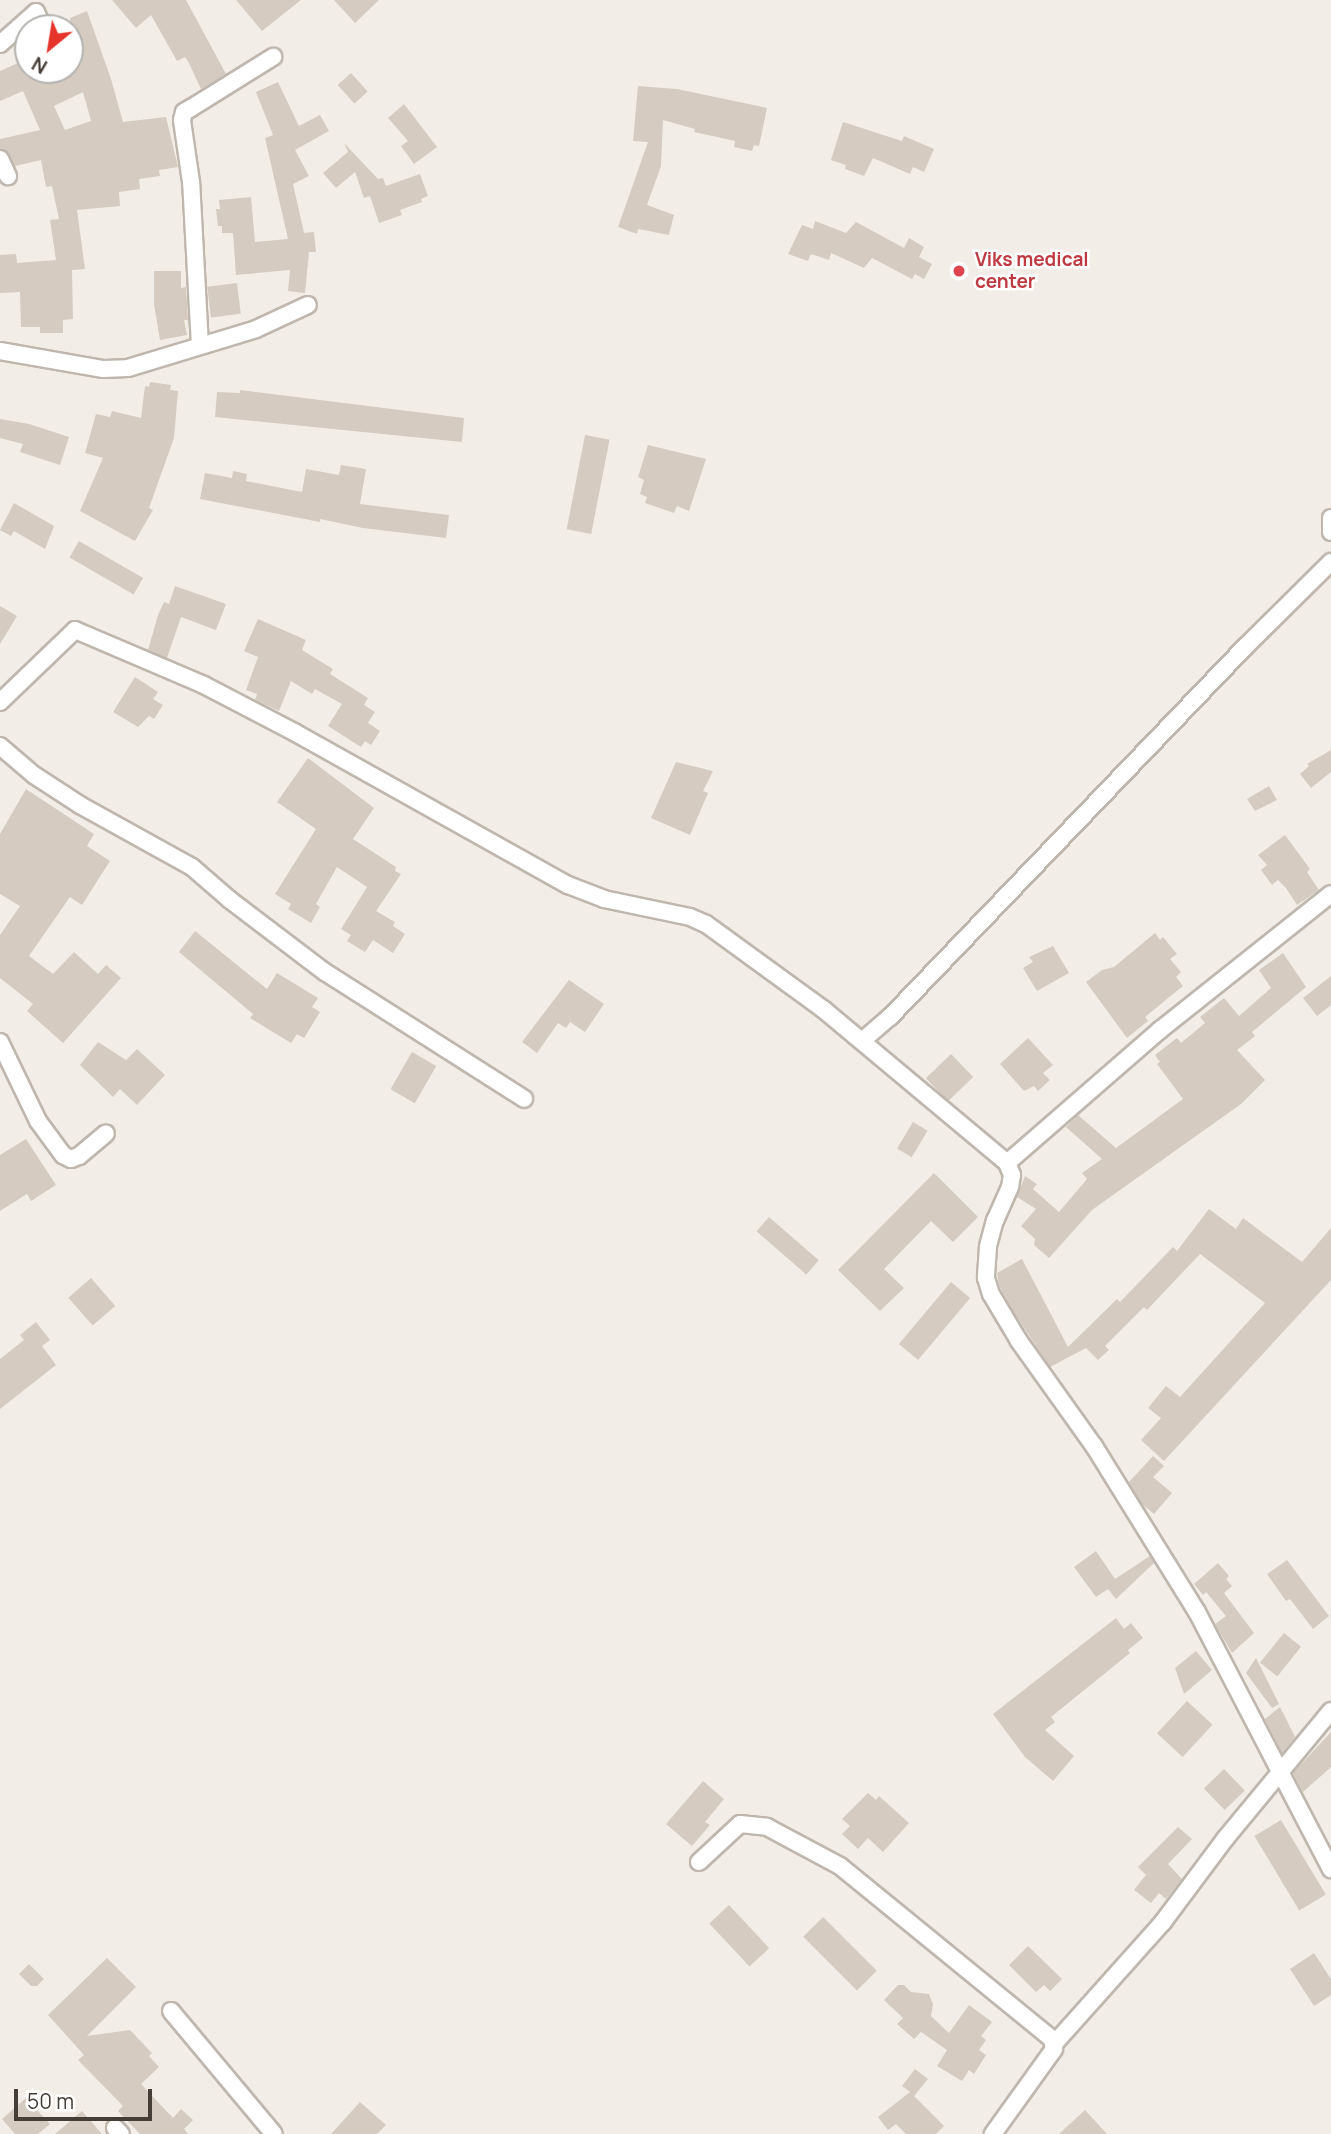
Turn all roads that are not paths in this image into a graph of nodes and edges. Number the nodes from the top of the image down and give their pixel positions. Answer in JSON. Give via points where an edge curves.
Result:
{"nodes":[{"id":1,"x":14,"y":32,"type":"edge"},
{"id":2,"x":0,"y":44,"type":"edge"},
{"id":3,"x":273,"y":57,"type":"dead end"},
{"id":4,"x":0,"y":159,"type":"edge"},
{"id":5,"x":8,"y":176,"type":"dead end"},
{"id":6,"x":308,"y":305,"type":"dead end"},
{"id":7,"x":200,"y":346,"type":"junction"},
{"id":8,"x":0,"y":351,"type":"edge"},
{"id":9,"x":1331,"y":518,"type":"edge"},
{"id":10,"x":1331,"y":532,"type":"edge"},
{"id":11,"x":1331,"y":562,"type":"edge"},
{"id":12,"x":0,"y":702,"type":"edge"},
{"id":13,"x":0,"y":746,"type":"edge"},
{"id":14,"x":1331,"y":894,"type":"edge"},
{"id":15,"x":862,"y":1041,"type":"junction"},
{"id":16,"x":0,"y":1042,"type":"edge"},
{"id":17,"x":524,"y":1099,"type":"dead end"},
{"id":18,"x":106,"y":1133,"type":"dead end"},
{"id":19,"x":1007,"y":1163,"type":"junction"},
{"id":20,"x":1331,"y":1711,"type":"edge"},
{"id":21,"x":1281,"y":1773,"type":"junction"},
{"id":22,"x":699,"y":1862,"type":"dead end"},
{"id":23,"x":1331,"y":1869,"type":"edge"},
{"id":24,"x":171,"y":2011,"type":"dead end"},
{"id":25,"x":1054,"y":2044,"type":"junction"},
{"id":26,"x":274,"y":2134,"type":"edge"},
{"id":27,"x":993,"y":2134,"type":"edge"}],
"edges":[{"from":1,"to":2,"type":"street"},
{"from":3,"to":7,"type":"street","via":[[184,112]]},
{"from":4,"to":5,"type":"street"},
{"from":6,"to":7,"type":"street","via":[[256,329]]},
{"from":7,"to":8,"type":"street","via":[[128,368],[103,369]]},
{"from":9,"to":10,"type":"street"},
{"from":11,"to":15,"type":"street"},
{"from":12,"to":15,"type":"street","via":[[78,630],[204,685],[568,885],[604,899],[706,924]]},
{"from":13,"to":17,"type":"street","via":[[80,805],[184,862],[325,972]]},
{"from":14,"to":19,"type":"street","via":[[1160,1030]]},
{"from":15,"to":19,"type":"street"},
{"from":16,"to":18,"type":"street","via":[[38,1121],[63,1155],[79,1156]]},
{"from":19,"to":21,"type":"street","via":[[1010,1187],[988,1247],[986,1278],[991,1294],[1094,1446],[1197,1612]]},
{"from":20,"to":21,"type":"street"},
{"from":21,"to":23,"type":"street"},
{"from":21,"to":25,"type":"street","via":[[1163,1922]]},
{"from":22,"to":25,"type":"street","via":[[740,1824],[767,1827],[839,1867]]},
{"from":24,"to":26,"type":"street"},
{"from":25,"to":27,"type":"street"}]}
